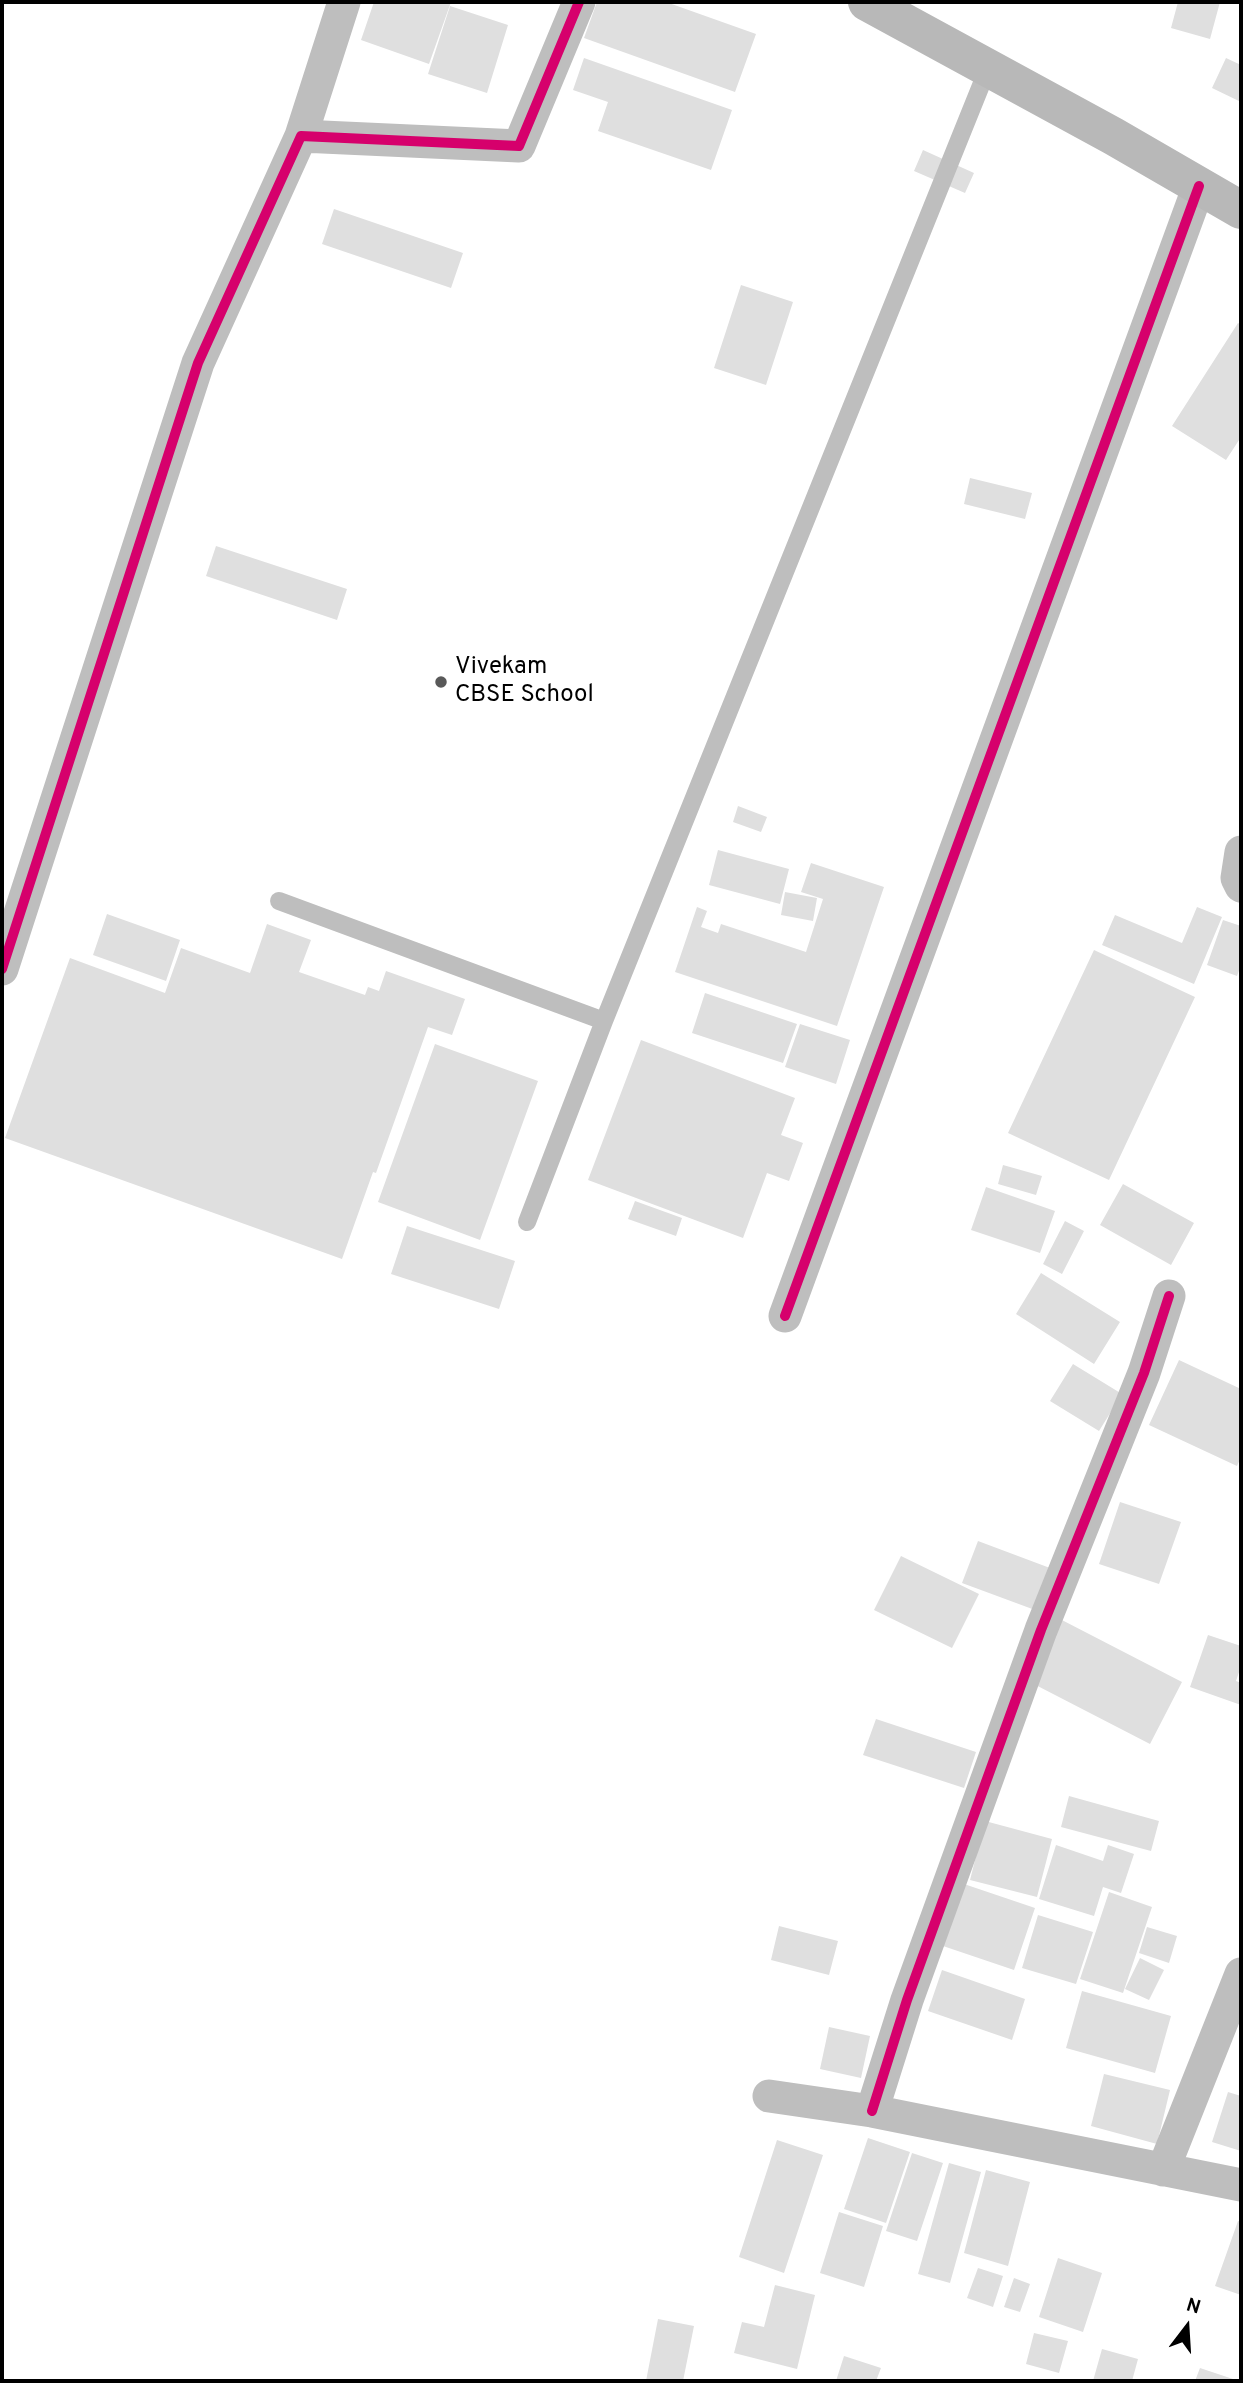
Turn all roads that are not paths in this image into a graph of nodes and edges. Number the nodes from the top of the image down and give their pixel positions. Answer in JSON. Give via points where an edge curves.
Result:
{"nodes":[{"id":1,"x":344,"y":2,"type":"edge"},
{"id":2,"x":579,"y":2,"type":"edge"},
{"id":3,"x":866,"y":2,"type":"edge"},
{"id":4,"x":988,"y":68,"type":"junction"},
{"id":5,"x":301,"y":136,"type":"junction"},
{"id":6,"x":1199,"y":186,"type":"junction"},
{"id":7,"x":1241,"y":210,"type":"edge"},
{"id":8,"x":1241,"y":852,"type":"edge"},
{"id":9,"x":1241,"y":886,"type":"edge"},
{"id":10,"x":279,"y":901,"type":"dead end"},
{"id":11,"x":2,"y":969,"type":"edge"},
{"id":12,"x":604,"y":1021,"type":"junction"},
{"id":13,"x":527,"y":1222,"type":"dead end"},
{"id":14,"x":1168,"y":1296,"type":"dead end"},
{"id":15,"x":785,"y":1315,"type":"dead end"},
{"id":16,"x":1241,"y":1975,"type":"edge"},
{"id":17,"x":769,"y":2096,"type":"dead end"},
{"id":18,"x":872,"y":2111,"type":"junction"},
{"id":19,"x":1163,"y":2170,"type":"junction"},
{"id":20,"x":1241,"y":2185,"type":"edge"}],
"edges":[{"from":1,"to":5,"type":"street"},
{"from":2,"to":5,"type":"street","via":[[519,146]]},
{"from":3,"to":4,"type":"main road"},
{"from":4,"to":6,"type":"main road"},
{"from":4,"to":12,"type":"lane"},
{"from":5,"to":11,"type":"street","via":[[198,363]]},
{"from":6,"to":7,"type":"main road"},
{"from":6,"to":15,"type":"street"},
{"from":8,"to":9,"type":"street","via":[[1237,878]]},
{"from":10,"to":12,"type":"lane"},
{"from":12,"to":13,"type":"lane"},
{"from":14,"to":18,"type":"street","via":[[1144,1373],[1041,1630],[907,2000]]},
{"from":16,"to":19,"type":"street"},
{"from":17,"to":18,"type":"street"},
{"from":18,"to":19,"type":"street"},
{"from":19,"to":20,"type":"street"}]}
